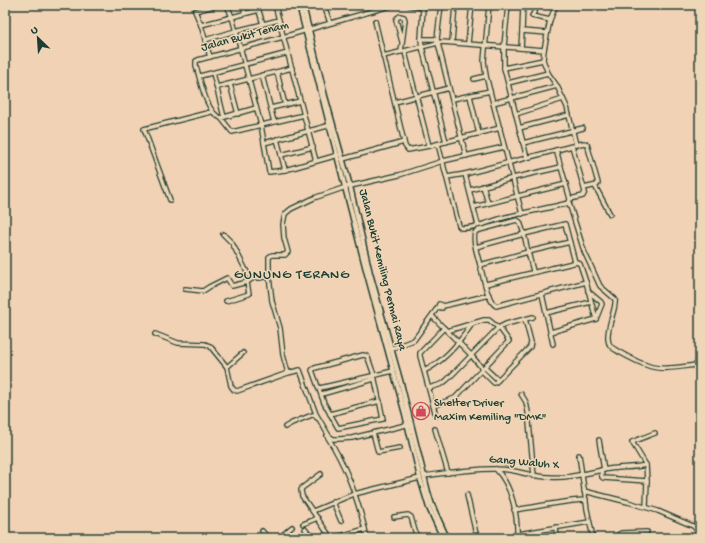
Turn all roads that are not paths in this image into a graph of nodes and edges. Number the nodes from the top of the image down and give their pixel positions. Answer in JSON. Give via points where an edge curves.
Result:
{"nodes":[{"id":1,"x":218,"y":5,"type":"edge"},
{"id":2,"x":227,"y":5,"type":"edge"},
{"id":3,"x":243,"y":5,"type":"edge"},
{"id":4,"x":258,"y":5,"type":"edge"},
{"id":5,"x":274,"y":5,"type":"edge"},
{"id":6,"x":299,"y":5,"type":"edge"},
{"id":7,"x":302,"y":5,"type":"edge"},
{"id":8,"x":329,"y":5,"type":"edge"},
{"id":9,"x":375,"y":5,"type":"edge"},
{"id":10,"x":393,"y":5,"type":"edge"},
{"id":11,"x":409,"y":5,"type":"edge"},
{"id":12,"x":441,"y":5,"type":"edge"},
{"id":13,"x":455,"y":5,"type":"edge"},
{"id":14,"x":472,"y":5,"type":"edge"},
{"id":15,"x":489,"y":5,"type":"edge"},
{"id":16,"x":508,"y":5,"type":"edge"},
{"id":17,"x":523,"y":5,"type":"edge"},
{"id":18,"x":530,"y":5,"type":"edge"},
{"id":19,"x":556,"y":5,"type":"edge"},
{"id":20,"x":324,"y":6,"type":"edge"},
{"id":21,"x":423,"y":6,"type":"edge"},
{"id":22,"x":538,"y":6,"type":"edge"},
{"id":23,"x":258,"y":10,"type":"junction"},
{"id":24,"x":376,"y":10,"type":"junction"},
{"id":25,"x":245,"y":14,"type":"junction"},
{"id":26,"x":523,"y":16,"type":"junction"},
{"id":27,"x":532,"y":16,"type":"junction"},
{"id":28,"x":232,"y":17,"type":"junction"},
{"id":29,"x":279,"y":20,"type":"junction"},
{"id":30,"x":550,"y":20,"type":"junction"},
{"id":31,"x":375,"y":21,"type":"dead end"},
{"id":32,"x":330,"y":23,"type":"junction"},
{"id":33,"x":263,"y":24,"type":"junction"},
{"id":34,"x":201,"y":25,"type":"junction"},
{"id":35,"x":235,"y":31,"type":"junction"},
{"id":36,"x":307,"y":31,"type":"junction"},
{"id":37,"x":522,"y":32,"type":"junction"},
{"id":38,"x":547,"y":33,"type":"junction"},
{"id":39,"x":283,"y":38,"type":"junction"},
{"id":40,"x":421,"y":39,"type":"junction"},
{"id":41,"x":205,"y":40,"type":"junction"},
{"id":42,"x":438,"y":41,"type":"junction"},
{"id":43,"x":402,"y":42,"type":"junction"},
{"id":44,"x":452,"y":42,"type":"junction"},
{"id":45,"x":468,"y":43,"type":"junction"},
{"id":46,"x":485,"y":45,"type":"junction"},
{"id":47,"x":504,"y":46,"type":"junction"},
{"id":48,"x":422,"y":47,"type":"junction"},
{"id":49,"x":240,"y":48,"type":"junction"},
{"id":50,"x":521,"y":48,"type":"junction"},
{"id":51,"x":544,"y":50,"type":"junction"},
{"id":52,"x":403,"y":52,"type":"junction"},
{"id":53,"x":288,"y":53,"type":"junction"},
{"id":54,"x":210,"y":56,"type":"junction"},
{"id":55,"x":383,"y":56,"type":"junction"},
{"id":56,"x":543,"y":60,"type":"junction"},
{"id":57,"x":245,"y":64,"type":"junction"},
{"id":58,"x":292,"y":68,"type":"junction"},
{"id":59,"x":504,"y":68,"type":"junction"},
{"id":60,"x":277,"y":72,"type":"junction"},
{"id":61,"x":213,"y":73,"type":"junction"},
{"id":62,"x":548,"y":73,"type":"junction"},
{"id":63,"x":262,"y":75,"type":"junction"},
{"id":64,"x":200,"y":76,"type":"junction"},
{"id":65,"x":486,"y":76,"type":"junction"},
{"id":66,"x":248,"y":79,"type":"junction"},
{"id":67,"x":474,"y":79,"type":"dead end"},
{"id":68,"x":508,"y":83,"type":"junction"},
{"id":69,"x":230,"y":84,"type":"junction"},
{"id":70,"x":557,"y":86,"type":"junction"},
{"id":71,"x":217,"y":87,"type":"junction"},
{"id":72,"x":450,"y":88,"type":"junction"},
{"id":73,"x":490,"y":91,"type":"junction"},
{"id":74,"x":433,"y":92,"type":"junction"},
{"id":75,"x":416,"y":96,"type":"junction"},
{"id":76,"x":470,"y":96,"type":"junction"},
{"id":77,"x":453,"y":99,"type":"junction"},
{"id":78,"x":512,"y":99,"type":"junction"},
{"id":79,"x":563,"y":99,"type":"junction"},
{"id":80,"x":300,"y":101,"type":"junction"},
{"id":81,"x":395,"y":102,"type":"junction"},
{"id":82,"x":493,"y":103,"type":"junction"},
{"id":83,"x":285,"y":105,"type":"junction"},
{"id":84,"x":256,"y":108,"type":"junction"},
{"id":85,"x":271,"y":108,"type":"junction"},
{"id":86,"x":211,"y":112,"type":"junction"},
{"id":87,"x":238,"y":114,"type":"junction"},
{"id":88,"x":516,"y":114,"type":"junction"},
{"id":89,"x":304,"y":115,"type":"junction"},
{"id":90,"x":570,"y":115,"type":"junction"},
{"id":91,"x":222,"y":118,"type":"junction"},
{"id":92,"x":274,"y":122,"type":"junction"},
{"id":93,"x":260,"y":125,"type":"junction"},
{"id":94,"x":332,"y":125,"type":"junction"},
{"id":95,"x":500,"y":128,"type":"junction"},
{"id":96,"x":519,"y":128,"type":"junction"},
{"id":97,"x":582,"y":128,"type":"dead end"},
{"id":98,"x":573,"y":130,"type":"junction"},
{"id":99,"x":308,"y":131,"type":"junction"},
{"id":100,"x":479,"y":134,"type":"junction"},
{"id":101,"x":462,"y":137,"type":"junction"},
{"id":102,"x":277,"y":139,"type":"junction"},
{"id":103,"x":404,"y":142,"type":"junction"},
{"id":104,"x":446,"y":142,"type":"junction"},
{"id":105,"x":264,"y":143,"type":"junction"},
{"id":106,"x":523,"y":143,"type":"junction"},
{"id":107,"x":438,"y":144,"type":"junction"},
{"id":108,"x":574,"y":145,"type":"junction"},
{"id":109,"x":429,"y":146,"type":"junction"},
{"id":110,"x":313,"y":147,"type":"junction"},
{"id":111,"x":504,"y":147,"type":"junction"},
{"id":112,"x":556,"y":150,"type":"junction"},
{"id":113,"x":281,"y":155,"type":"junction"},
{"id":114,"x":338,"y":155,"type":"junction"},
{"id":115,"x":466,"y":156,"type":"junction"},
{"id":116,"x":527,"y":158,"type":"junction"},
{"id":117,"x":343,"y":159,"type":"junction"},
{"id":118,"x":316,"y":161,"type":"junction"},
{"id":119,"x":443,"y":161,"type":"junction"},
{"id":120,"x":508,"y":162,"type":"junction"},
{"id":121,"x":561,"y":167,"type":"junction"},
{"id":122,"x":285,"y":170,"type":"junction"},
{"id":123,"x":465,"y":174,"type":"junction"},
{"id":124,"x":447,"y":177,"type":"junction"},
{"id":125,"x":513,"y":178,"type":"junction"},
{"id":126,"x":566,"y":184,"type":"junction"},
{"id":127,"x":348,"y":186,"type":"junction"},
{"id":128,"x":483,"y":186,"type":"junction"},
{"id":129,"x":595,"y":186,"type":"junction"},
{"id":130,"x":584,"y":188,"type":"junction"},
{"id":131,"x":470,"y":190,"type":"junction"},
{"id":132,"x":517,"y":196,"type":"junction"},
{"id":133,"x":170,"y":200,"type":"dead end"},
{"id":134,"x":570,"y":201,"type":"junction"},
{"id":135,"x":488,"y":203,"type":"junction"},
{"id":136,"x":474,"y":207,"type":"junction"},
{"id":137,"x":522,"y":214,"type":"junction"},
{"id":138,"x":610,"y":214,"type":"dead end"},
{"id":139,"x":478,"y":225,"type":"junction"},
{"id":140,"x":223,"y":234,"type":"dead end"},
{"id":141,"x":524,"y":234,"type":"junction"},
{"id":142,"x":570,"y":242,"type":"junction"},
{"id":143,"x":476,"y":247,"type":"junction"},
{"id":144,"x":528,"y":252,"type":"junction"},
{"id":145,"x":575,"y":262,"type":"junction"},
{"id":146,"x":480,"y":265,"type":"junction"},
{"id":147,"x":533,"y":272,"type":"junction"},
{"id":148,"x":269,"y":276,"type":"junction"},
{"id":149,"x":252,"y":279,"type":"junction"},
{"id":150,"x":247,"y":282,"type":"junction"},
{"id":151,"x":586,"y":282,"type":"junction"},
{"id":152,"x":486,"y":284,"type":"junction"},
{"id":153,"x":185,"y":289,"type":"dead end"},
{"id":154,"x":588,"y":291,"type":"junction"},
{"id":155,"x":542,"y":294,"type":"junction"},
{"id":156,"x":488,"y":295,"type":"junction"},
{"id":157,"x":226,"y":301,"type":"dead end"},
{"id":158,"x":591,"y":302,"type":"junction"},
{"id":159,"x":546,"y":313,"type":"junction"},
{"id":160,"x":432,"y":316,"type":"junction"},
{"id":161,"x":533,"y":317,"type":"dead end"},
{"id":162,"x":525,"y":319,"type":"junction"},
{"id":163,"x":596,"y":319,"type":"junction"},
{"id":164,"x":472,"y":324,"type":"junction"},
{"id":165,"x":444,"y":328,"type":"junction"},
{"id":166,"x":498,"y":328,"type":"junction"},
{"id":167,"x":447,"y":331,"type":"junction"},
{"id":168,"x":551,"y":332,"type":"junction"},
{"id":169,"x":154,"y":334,"type":"dead end"},
{"id":170,"x":458,"y":342,"type":"junction"},
{"id":171,"x":554,"y":344,"type":"dead end"},
{"id":172,"x":389,"y":349,"type":"junction"},
{"id":173,"x":243,"y":353,"type":"dead end"},
{"id":174,"x":471,"y":355,"type":"junction"},
{"id":175,"x":700,"y":365,"type":"edge"},
{"id":176,"x":227,"y":367,"type":"junction"},
{"id":177,"x":483,"y":369,"type":"junction"},
{"id":178,"x":393,"y":371,"type":"junction"},
{"id":179,"x":424,"y":371,"type":"junction"},
{"id":180,"x":288,"y":373,"type":"junction"},
{"id":181,"x":374,"y":377,"type":"junction"},
{"id":182,"x":346,"y":381,"type":"junction"},
{"id":183,"x":347,"y":386,"type":"junction"},
{"id":184,"x":320,"y":388,"type":"junction"},
{"id":185,"x":429,"y":388,"type":"junction"},
{"id":186,"x":322,"y":394,"type":"junction"},
{"id":187,"x":521,"y":394,"type":"dead end"},
{"id":188,"x":380,"y":401,"type":"junction"},
{"id":189,"x":433,"y":406,"type":"junction"},
{"id":190,"x":330,"y":414,"type":"junction"},
{"id":191,"x":436,"y":416,"type":"dead end"},
{"id":192,"x":409,"y":424,"type":"junction"},
{"id":193,"x":285,"y":427,"type":"dead end"},
{"id":194,"x":436,"y":430,"type":"dead end"},
{"id":195,"x":373,"y":433,"type":"junction"},
{"id":196,"x":655,"y":433,"type":"dead end"},
{"id":197,"x":599,"y":440,"type":"dead end"},
{"id":198,"x":400,"y":448,"type":"dead end"},
{"id":199,"x":580,"y":455,"type":"dead end"},
{"id":200,"x":646,"y":465,"type":"junction"},
{"id":201,"x":496,"y":469,"type":"junction"},
{"id":202,"x":603,"y":470,"type":"junction"},
{"id":203,"x":448,"y":473,"type":"junction"},
{"id":204,"x":321,"y":474,"type":"dead end"},
{"id":205,"x":581,"y":474,"type":"junction"},
{"id":206,"x":534,"y":476,"type":"junction"},
{"id":207,"x":422,"y":477,"type":"junction"},
{"id":208,"x":647,"y":481,"type":"junction"},
{"id":209,"x":584,"y":491,"type":"junction"},
{"id":210,"x":354,"y":494,"type":"junction"},
{"id":211,"x":467,"y":495,"type":"dead end"},
{"id":212,"x":586,"y":500,"type":"junction"},
{"id":213,"x":333,"y":502,"type":"junction"},
{"id":214,"x":646,"y":507,"type":"junction"},
{"id":215,"x":514,"y":510,"type":"junction"},
{"id":216,"x":313,"y":511,"type":"junction"},
{"id":217,"x":394,"y":517,"type":"dead end"},
{"id":218,"x":318,"y":518,"type":"junction"},
{"id":219,"x":438,"y":521,"type":"junction"},
{"id":220,"x":341,"y":522,"type":"dead end"},
{"id":221,"x":589,"y":522,"type":"junction"},
{"id":222,"x":303,"y":524,"type":"dead end"},
{"id":223,"x":292,"y":527,"type":"dead end"},
{"id":224,"x":556,"y":527,"type":"junction"},
{"id":225,"x":365,"y":528,"type":"junction"},
{"id":226,"x":305,"y":529,"type":"dead end"},
{"id":227,"x":262,"y":531,"type":"dead end"},
{"id":228,"x":647,"y":532,"type":"dead end"},
{"id":229,"x":700,"y":534,"type":"edge"},
{"id":230,"x":417,"y":536,"type":"edge"},
{"id":231,"x":518,"y":536,"type":"edge"},
{"id":232,"x":268,"y":538,"type":"edge"},
{"id":233,"x":279,"y":538,"type":"edge"},
{"id":234,"x":312,"y":538,"type":"edge"},
{"id":235,"x":332,"y":538,"type":"edge"},
{"id":236,"x":367,"y":538,"type":"edge"},
{"id":237,"x":407,"y":538,"type":"edge"},
{"id":238,"x":443,"y":538,"type":"edge"},
{"id":239,"x":447,"y":538,"type":"edge"},
{"id":240,"x":477,"y":538,"type":"edge"},
{"id":241,"x":557,"y":538,"type":"edge"},
{"id":242,"x":593,"y":538,"type":"edge"},
{"id":243,"x":615,"y":538,"type":"edge"},
{"id":244,"x":697,"y":538,"type":"edge"}],
"edges":[{"from":1,"to":34,"type":"street","via":[[195,11]]},
{"from":2,"to":28,"type":"street"},
{"from":3,"to":25,"type":"street"},
{"from":4,"to":23,"type":"street"},
{"from":5,"to":29,"type":"street"},
{"from":6,"to":36,"type":"street","name":"Jalan Bukit Kemiling Permai Raya"},
{"from":7,"to":36,"type":"street","name":"Jalan Bukit Kemiling Permai Raya"},
{"from":8,"to":20,"type":"street"},
{"from":9,"to":24,"type":"street"},
{"from":10,"to":24,"type":"street","name":"Jalan Bukit Tenam"},
{"from":11,"to":21,"type":"street"},
{"from":12,"to":42,"type":"street"},
{"from":13,"to":44,"type":"street"},
{"from":14,"to":45,"type":"street"},
{"from":15,"to":46,"type":"street"},
{"from":16,"to":47,"type":"street"},
{"from":17,"to":26,"type":"street"},
{"from":18,"to":22,"type":"street"},
{"from":19,"to":30,"type":"street"},
{"from":20,"to":32,"type":"street"},
{"from":21,"to":40,"type":"street"},
{"from":22,"to":27,"type":"street"},
{"from":23,"to":25,"type":"street"},
{"from":23,"to":33,"type":"street"},
{"from":24,"to":32,"type":"street","name":"Jalan Bukit Tenam"},
{"from":25,"to":28,"type":"street"},
{"from":26,"to":27,"type":"street"},
{"from":26,"to":37,"type":"street"},
{"from":27,"to":30,"type":"street"},
{"from":28,"to":34,"type":"street"},
{"from":28,"to":35,"type":"street"},
{"from":29,"to":33,"type":"street"},
{"from":29,"to":39,"type":"street"},
{"from":30,"to":38,"type":"street"},
{"from":31,"to":55,"type":"street"},
{"from":32,"to":36,"type":"street","name":"Jalan Bukit Tenam"},
{"from":33,"to":35,"type":"street"},
{"from":34,"to":41,"type":"street"},
{"from":35,"to":41,"type":"street"},
{"from":35,"to":49,"type":"street"},
{"from":36,"to":39,"type":"street","name":"Jalan Bukit Tenam"},
{"from":36,"to":94,"type":"street","name":"Jalan Bukit Kemiling Permai Raya"},
{"from":37,"to":38,"type":"street"},
{"from":37,"to":50,"type":"street"},
{"from":38,"to":51,"type":"street"},
{"from":39,"to":49,"type":"street","name":"Jalan Bukit Tenam"},
{"from":39,"to":53,"type":"street"},
{"from":40,"to":42,"type":"street"},
{"from":40,"to":48,"type":"street"},
{"from":41,"to":54,"type":"street"},
{"from":42,"to":44,"type":"street"},
{"from":42,"to":48,"type":"street"},
{"from":42,"to":72,"type":"street"},
{"from":43,"to":43,"type":"street","via":[[404,18],[400,16],[396,20]]},
{"from":43,"to":52,"type":"street"},
{"from":44,"to":45,"type":"street"},
{"from":45,"to":46,"type":"street"},
{"from":46,"to":47,"type":"street"},
{"from":46,"to":65,"type":"street"},
{"from":47,"to":50,"type":"street"},
{"from":47,"to":59,"type":"street"},
{"from":48,"to":52,"type":"street"},
{"from":48,"to":74,"type":"street"},
{"from":49,"to":54,"type":"street","name":"Jalan Bukit Tenam"},
{"from":49,"to":57,"type":"street"},
{"from":50,"to":51,"type":"street"},
{"from":51,"to":56,"type":"street"},
{"from":52,"to":55,"type":"street"},
{"from":52,"to":75,"type":"street"},
{"from":53,"to":57,"type":"street"},
{"from":53,"to":58,"type":"street"},
{"from":54,"to":64,"type":"street","name":"Jalan Bukit Tenam","via":[[196,61]]},
{"from":55,"to":81,"type":"street"},
{"from":56,"to":59,"type":"street"},
{"from":56,"to":62,"type":"street"},
{"from":57,"to":61,"type":"street"},
{"from":57,"to":66,"type":"street"},
{"from":58,"to":60,"type":"street"},
{"from":58,"to":80,"type":"street"},
{"from":59,"to":68,"type":"street"},
{"from":60,"to":63,"type":"street"},
{"from":60,"to":83,"type":"street"},
{"from":61,"to":64,"type":"street"},
{"from":61,"to":71,"type":"street"},
{"from":62,"to":68,"type":"street"},
{"from":62,"to":70,"type":"street"},
{"from":63,"to":66,"type":"street"},
{"from":63,"to":85,"type":"street"},
{"from":64,"to":86,"type":"street","name":"Jalan Bukit Tenam"},
{"from":65,"to":67,"type":"street"},
{"from":65,"to":73,"type":"street"},
{"from":66,"to":69,"type":"street"},
{"from":66,"to":84,"type":"street"},
{"from":68,"to":78,"type":"street"},
{"from":69,"to":71,"type":"street"},
{"from":69,"to":87,"type":"street"},
{"from":70,"to":78,"type":"street"},
{"from":70,"to":79,"type":"street"},
{"from":71,"to":91,"type":"street"},
{"from":72,"to":74,"type":"street"},
{"from":72,"to":77,"type":"street"},
{"from":73,"to":76,"type":"street"},
{"from":73,"to":82,"type":"street"},
{"from":74,"to":75,"type":"street"},
{"from":74,"to":104,"type":"street"},
{"from":75,"to":81,"type":"street"},
{"from":75,"to":109,"type":"street"},
{"from":76,"to":77,"type":"street"},
{"from":76,"to":100,"type":"street"},
{"from":77,"to":101,"type":"street"},
{"from":78,"to":82,"type":"street"},
{"from":78,"to":88,"type":"street"},
{"from":79,"to":88,"type":"street"},
{"from":79,"to":90,"type":"street"},
{"from":80,"to":83,"type":"street"},
{"from":80,"to":89,"type":"street"},
{"from":81,"to":103,"type":"street"},
{"from":82,"to":95,"type":"street"},
{"from":83,"to":85,"type":"street"},
{"from":84,"to":87,"type":"street"},
{"from":84,"to":93,"type":"street"},
{"from":85,"to":92,"type":"street"},
{"from":86,"to":91,"type":"street"},
{"from":86,"to":133,"type":"street","via":[[144,129]]},
{"from":87,"to":91,"type":"street"},
{"from":88,"to":96,"type":"street"},
{"from":89,"to":92,"type":"street"},
{"from":89,"to":99,"type":"street"},
{"from":90,"to":96,"type":"street"},
{"from":90,"to":98,"type":"street"},
{"from":91,"to":93,"type":"street","via":[[232,132]]},
{"from":92,"to":93,"type":"street"},
{"from":93,"to":105,"type":"street"},
{"from":94,"to":99,"type":"street"},
{"from":94,"to":114,"type":"street","name":"Jalan Bukit Kemiling Permai Raya"},
{"from":94,"to":117,"type":"street","name":"Jalan Bukit Kemiling Permai Raya"},
{"from":95,"to":100,"type":"street"},
{"from":95,"to":111,"type":"street"},
{"from":96,"to":106,"type":"street"},
{"from":97,"to":98,"type":"street"},
{"from":98,"to":106,"type":"street"},
{"from":98,"to":108,"type":"street"},
{"from":99,"to":102,"type":"street"},
{"from":99,"to":110,"type":"street"},
{"from":100,"to":101,"type":"street"},
{"from":101,"to":104,"type":"street"},
{"from":101,"to":115,"type":"street"},
{"from":102,"to":105,"type":"street"},
{"from":102,"to":113,"type":"street"},
{"from":103,"to":109,"type":"street","via":[[408,150]]},
{"from":103,"to":117,"type":"street"},
{"from":104,"to":107,"type":"street"},
{"from":105,"to":122,"type":"street","via":[[269,172]]},
{"from":106,"to":116,"type":"street"},
{"from":107,"to":109,"type":"street"},
{"from":107,"to":119,"type":"street"},
{"from":108,"to":112,"type":"street"},
{"from":108,"to":129,"type":"street","via":[[587,144],[598,183]]},
{"from":108,"to":130,"type":"street"},
{"from":110,"to":113,"type":"street"},
{"from":110,"to":118,"type":"street"},
{"from":111,"to":115,"type":"street"},
{"from":111,"to":120,"type":"street"},
{"from":112,"to":116,"type":"street"},
{"from":112,"to":121,"type":"street"},
{"from":113,"to":122,"type":"street"},
{"from":114,"to":118,"type":"street"},
{"from":114,"to":127,"type":"street","name":"Jalan Bukit Kemiling Permai Raya"},
{"from":115,"to":119,"type":"street"},
{"from":116,"to":120,"type":"street"},
{"from":117,"to":127,"type":"street","name":"Jalan Bukit Kemiling Permai Raya"},
{"from":118,"to":122,"type":"street"},
{"from":119,"to":124,"type":"street"},
{"from":119,"to":127,"type":"street","via":[[399,175]]},
{"from":120,"to":123,"type":"street"},
{"from":120,"to":125,"type":"street"},
{"from":121,"to":125,"type":"street"},
{"from":121,"to":126,"type":"street"},
{"from":123,"to":124,"type":"street"},
{"from":123,"to":131,"type":"street"},
{"from":124,"to":139,"type":"street","via":[[460,227]]},
{"from":125,"to":128,"type":"street"},
{"from":125,"to":132,"type":"street"},
{"from":126,"to":132,"type":"street"},
{"from":126,"to":134,"type":"street"},
{"from":127,"to":148,"type":"street","via":[[314,198],[285,214],[284,238],[288,252],[285,255],[269,257]]},
{"from":127,"to":172,"type":"street","name":"Jalan Bukit Kemiling Permai Raya"},
{"from":128,"to":131,"type":"street"},
{"from":128,"to":135,"type":"street"},
{"from":129,"to":130,"type":"street"},
{"from":129,"to":138,"type":"street"},
{"from":130,"to":134,"type":"street","via":[[584,195]]},
{"from":131,"to":136,"type":"street"},
{"from":132,"to":135,"type":"street"},
{"from":132,"to":137,"type":"street"},
{"from":134,"to":137,"type":"street"},
{"from":134,"to":175,"type":"street","via":[[584,251],[600,286],[615,299],[616,304],[608,331],[611,347],[650,367]]},
{"from":135,"to":136,"type":"street"},
{"from":136,"to":139,"type":"street"},
{"from":137,"to":139,"type":"street"},
{"from":140,"to":149,"type":"street","via":[[232,244]]},
{"from":141,"to":142,"type":"street","via":[[565,224]]},
{"from":141,"to":143,"type":"street"},
{"from":141,"to":143,"type":"street","via":[[520,221],[475,231]]},
{"from":141,"to":144,"type":"street"},
{"from":142,"to":144,"type":"street"},
{"from":142,"to":145,"type":"street"},
{"from":143,"to":146,"type":"street"},
{"from":144,"to":146,"type":"street"},
{"from":144,"to":147,"type":"street"},
{"from":145,"to":147,"type":"street"},
{"from":145,"to":151,"type":"street","via":[[580,264]]},
{"from":146,"to":152,"type":"street"},
{"from":147,"to":152,"type":"street"},
{"from":148,"to":149,"type":"street"},
{"from":148,"to":180,"type":"street"},
{"from":149,"to":150,"type":"street"},
{"from":150,"to":153,"type":"street","via":[[232,286],[227,278],[203,291]]},
{"from":150,"to":157,"type":"street","via":[[249,294]]},
{"from":151,"to":154,"type":"street"},
{"from":151,"to":155,"type":"street"},
{"from":152,"to":156,"type":"street"},
{"from":154,"to":158,"type":"street"},
{"from":154,"to":163,"type":"street","via":[[602,304]]},
{"from":155,"to":156,"type":"street","via":[[496,306]]},
{"from":155,"to":159,"type":"street"},
{"from":156,"to":160,"type":"street","via":[[441,307]]},
{"from":158,"to":159,"type":"street"},
{"from":158,"to":163,"type":"street"},
{"from":159,"to":168,"type":"street"},
{"from":160,"to":165,"type":"street"},
{"from":160,"to":172,"type":"street","via":[[414,340]]},
{"from":161,"to":162,"type":"street"},
{"from":162,"to":166,"type":"street"},
{"from":162,"to":177,"type":"street","via":[[530,347],[498,380]]},
{"from":163,"to":168,"type":"street"},
{"from":164,"to":166,"type":"street","via":[[487,320]]},
{"from":164,"to":167,"type":"street"},
{"from":164,"to":170,"type":"street"},
{"from":165,"to":167,"type":"street"},
{"from":165,"to":179,"type":"street","via":[[420,353]]},
{"from":166,"to":174,"type":"street"},
{"from":166,"to":177,"type":"street","via":[[508,339],[508,343]]},
{"from":167,"to":170,"type":"street"},
{"from":168,"to":171,"type":"street"},
{"from":169,"to":176,"type":"street","via":[[178,343],[210,346]]},
{"from":170,"to":174,"type":"street"},
{"from":170,"to":179,"type":"street","via":[[432,367]]},
{"from":172,"to":178,"type":"street","name":"Jalan Bukit Kemiling Permai Raya"},
{"from":172,"to":192,"type":"street","name":"Jalan Bukit Kemiling Permai Raya"},
{"from":173,"to":176,"type":"street"},
{"from":174,"to":177,"type":"street"},
{"from":174,"to":185,"type":"street","via":[[442,384]]},
{"from":176,"to":180,"type":"street","via":[[230,386],[237,391]]},
{"from":177,"to":189,"type":"street","via":[[455,398]]},
{"from":178,"to":181,"type":"street"},
{"from":178,"to":192,"type":"street","name":"Jalan Bukit Kemiling Permai Raya"},
{"from":179,"to":185,"type":"street"},
{"from":180,"to":195,"type":"street","via":[[301,371],[316,414],[331,438]]},
{"from":181,"to":182,"type":"street"},
{"from":181,"to":183,"type":"street"},
{"from":181,"to":184,"type":"street","via":[[367,356],[354,357],[314,368],[312,370]]},
{"from":181,"to":188,"type":"street"},
{"from":182,"to":183,"type":"street"},
{"from":182,"to":184,"type":"street"},
{"from":183,"to":186,"type":"street"},
{"from":184,"to":186,"type":"street"},
{"from":185,"to":189,"type":"street"},
{"from":186,"to":190,"type":"street"},
{"from":187,"to":206,"type":"street","via":[[528,412]]},
{"from":188,"to":190,"type":"street"},
{"from":188,"to":190,"type":"street","via":[[383,419],[340,428]]},
{"from":189,"to":191,"type":"street"},
{"from":192,"to":195,"type":"street"},
{"from":192,"to":207,"type":"street","name":"Jalan Bukit Kemiling Permai Raya"},
{"from":193,"to":210,"type":"street","via":[[315,415],[345,467]]},
{"from":194,"to":203,"type":"street"},
{"from":195,"to":198,"type":"street","via":[[378,452]]},
{"from":196,"to":200,"type":"street","via":[[632,442]]},
{"from":197,"to":202,"type":"street"},
{"from":199,"to":205,"type":"street"},
{"from":200,"to":202,"type":"street","name":"Gang Waluh X"},
{"from":200,"to":208,"type":"street"},
{"from":201,"to":203,"type":"street","name":"Gang Waluh X"},
{"from":201,"to":206,"type":"street","name":"Gang Waluh X"},
{"from":201,"to":215,"type":"street","via":[[508,488]]},
{"from":202,"to":205,"type":"street","name":"Gang Waluh X"},
{"from":202,"to":208,"type":"street","via":[[603,478]]},
{"from":203,"to":207,"type":"street","name":"Gang Waluh X"},
{"from":204,"to":216,"type":"street","via":[[301,490],[302,496]]},
{"from":205,"to":206,"type":"street","name":"Gang Waluh X","via":[[568,477]]},
{"from":205,"to":209,"type":"street"},
{"from":207,"to":210,"type":"street","name":"Gang Waluh X"},
{"from":207,"to":219,"type":"street","name":"Jalan Bukit Kemiling Permai Raya"},
{"from":208,"to":214,"type":"street"},
{"from":209,"to":212,"type":"street"},
{"from":209,"to":214,"type":"street"},
{"from":210,"to":213,"type":"street","name":"Gang Waluh X"},
{"from":210,"to":225,"type":"street"},
{"from":211,"to":240,"type":"street"},
{"from":212,"to":215,"type":"street","via":[[564,501]]},
{"from":212,"to":221,"type":"street"},
{"from":213,"to":216,"type":"street","name":"Gang Waluh X"},
{"from":213,"to":220,"type":"street"},
{"from":214,"to":229,"type":"street","via":[[693,526]]},
{"from":215,"to":231,"type":"street"},
{"from":216,"to":218,"type":"street"},
{"from":217,"to":230,"type":"street","via":[[411,517]]},
{"from":218,"to":222,"type":"street"},
{"from":218,"to":235,"type":"street"},
{"from":219,"to":238,"type":"street","name":"Jalan Bukit Kemiling Permai Raya"},
{"from":219,"to":239,"type":"street","name":"Jalan Bukit Kemiling Permai Raya"},
{"from":221,"to":224,"type":"street"},
{"from":221,"to":242,"type":"street"},
{"from":223,"to":233,"type":"street"},
{"from":224,"to":231,"type":"street"},
{"from":224,"to":241,"type":"street"},
{"from":225,"to":235,"type":"street"},
{"from":225,"to":236,"type":"street"},
{"from":226,"to":234,"type":"street"},
{"from":227,"to":232,"type":"street"},
{"from":228,"to":243,"type":"street","via":[[621,534]]},
{"from":229,"to":244,"type":"street"},
{"from":230,"to":237,"type":"street"}]}
